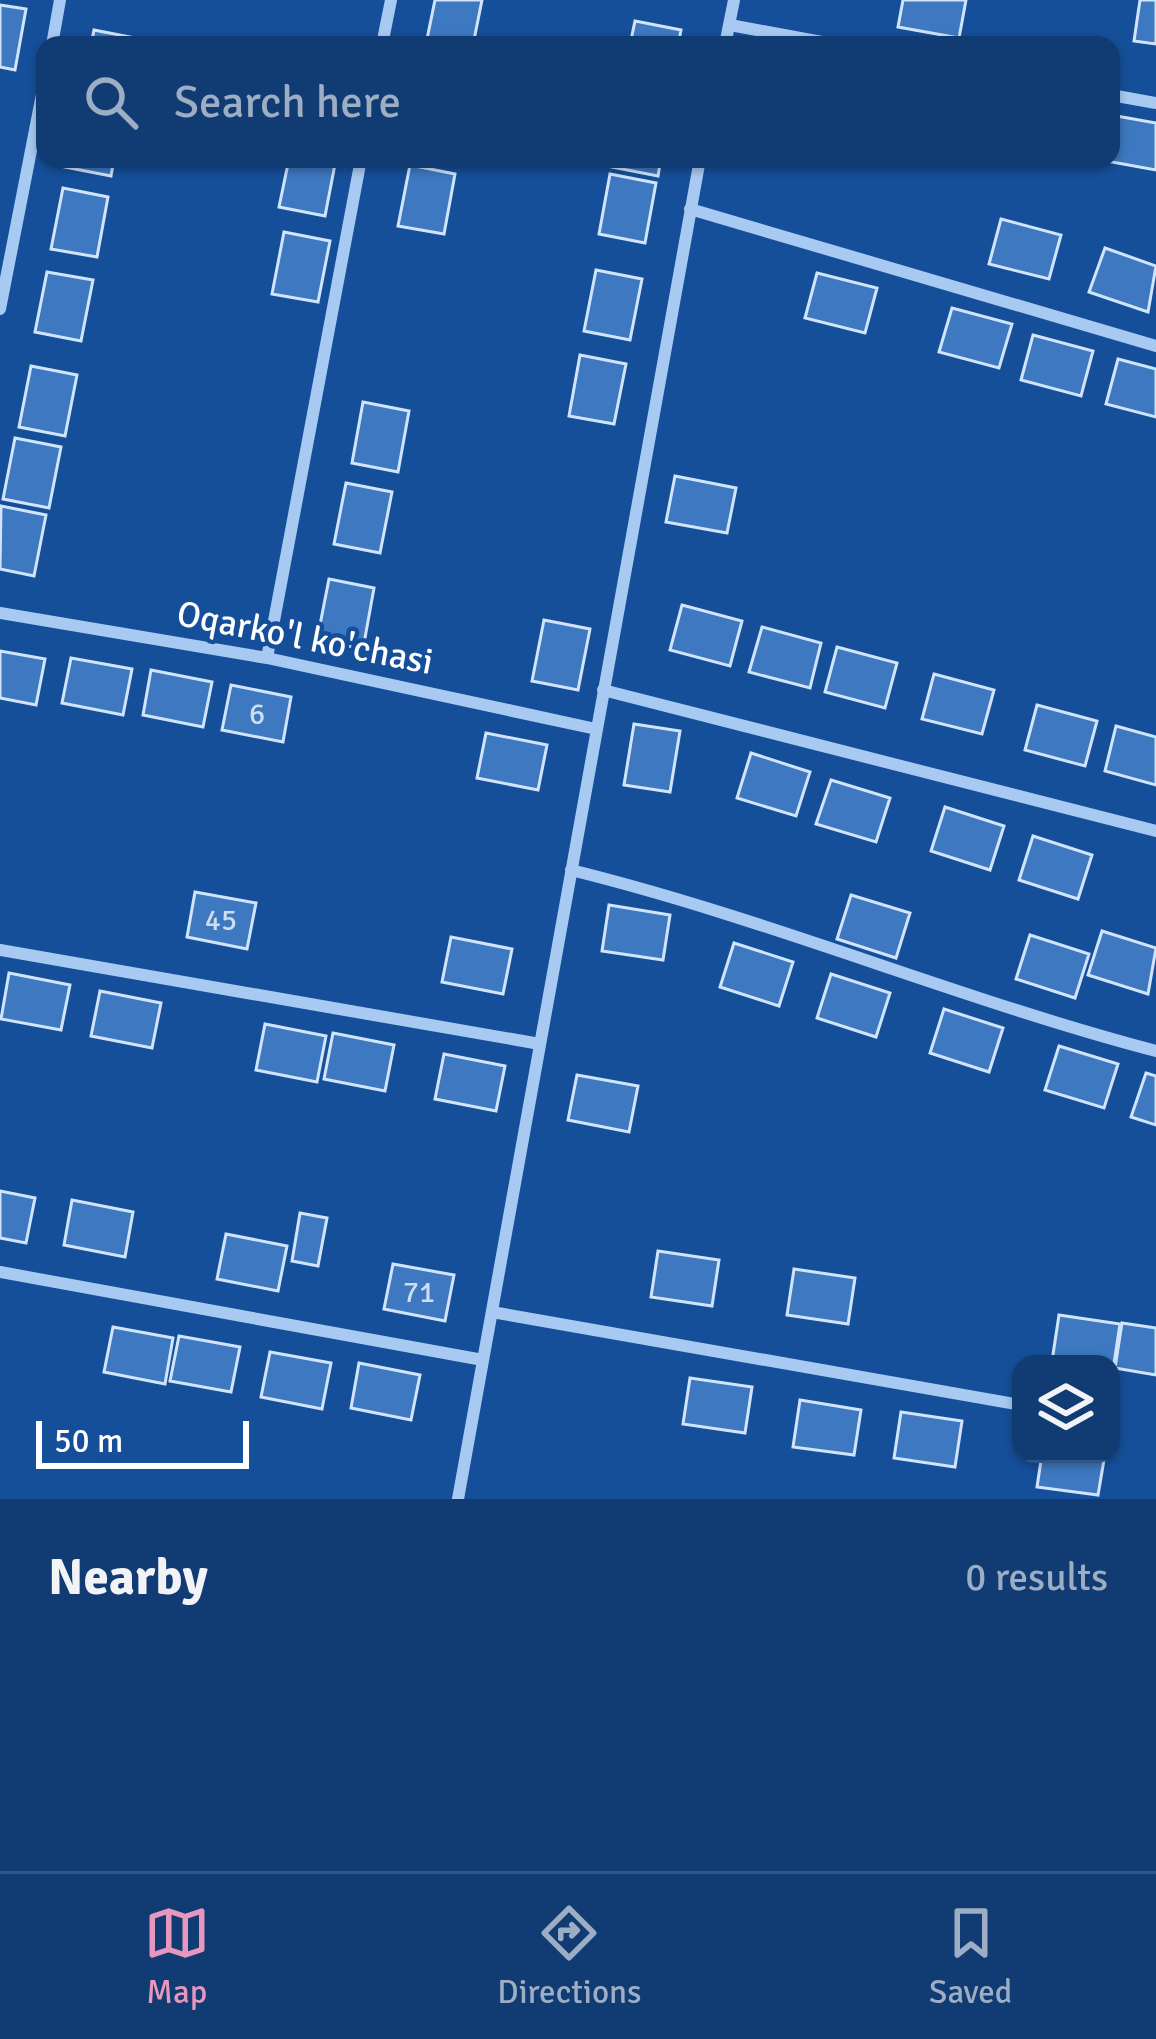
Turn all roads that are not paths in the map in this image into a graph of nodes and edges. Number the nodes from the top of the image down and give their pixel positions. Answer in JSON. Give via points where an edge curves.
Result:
{"nodes":[{"id":1,"x":60,"y":0,"type":"edge"},
{"id":2,"x":391,"y":0,"type":"edge"},
{"id":3,"x":734,"y":0,"type":"edge"},
{"id":4,"x":730,"y":25,"type":"junction"},
{"id":5,"x":54,"y":36,"type":"edge"},
{"id":6,"x":384,"y":36,"type":"edge"},
{"id":7,"x":727,"y":36,"type":"edge"},
{"id":8,"x":789,"y":36,"type":"edge"},
{"id":9,"x":1120,"y":97,"type":"edge"},
{"id":10,"x":1156,"y":104,"type":"edge"},
{"id":11,"x":36,"y":125,"type":"edge"},
{"id":12,"x":359,"y":168,"type":"edge"},
{"id":13,"x":698,"y":168,"type":"edge"},
{"id":14,"x":689,"y":209,"type":"junction"},
{"id":15,"x":0,"y":309,"type":"edge"},
{"id":16,"x":1156,"y":346,"type":"edge"},
{"id":17,"x":0,"y":613,"type":"edge"},
{"id":18,"x":267,"y":658,"type":"junction"},
{"id":19,"x":603,"y":691,"type":"junction"},
{"id":20,"x":596,"y":728,"type":"junction"},
{"id":21,"x":1156,"y":831,"type":"edge"},
{"id":22,"x":571,"y":870,"type":"junction"},
{"id":23,"x":0,"y":950,"type":"edge"},
{"id":24,"x":539,"y":1044,"type":"junction"},
{"id":25,"x":1156,"y":1051,"type":"edge"},
{"id":26,"x":0,"y":1272,"type":"edge"},
{"id":27,"x":492,"y":1312,"type":"junction"},
{"id":28,"x":483,"y":1360,"type":"junction"},
{"id":29,"x":1012,"y":1403,"type":"edge"},
{"id":30,"x":458,"y":1499,"type":"edge"}],
"edges":[{"from":1,"to":5,"type":"street"},
{"from":2,"to":6,"type":"street"},
{"from":3,"to":4,"type":"street"},
{"from":4,"to":7,"type":"street"},
{"from":4,"to":8,"type":"street"},
{"from":9,"to":10,"type":"street"},
{"from":11,"to":15,"type":"street"},
{"from":12,"to":18,"type":"street"},
{"from":13,"to":14,"type":"street"},
{"from":14,"to":16,"type":"street"},
{"from":14,"to":19,"type":"street"},
{"from":17,"to":18,"type":"street","name":"Oqarko'l ko'chasi"},
{"from":18,"to":20,"type":"street","name":"Oqarko'l ko'chasi"},
{"from":19,"to":20,"type":"street"},
{"from":19,"to":21,"type":"street"},
{"from":20,"to":22,"type":"street"},
{"from":22,"to":24,"type":"street"},
{"from":22,"to":25,"type":"street","via":[[702,902]]},
{"from":23,"to":24,"type":"street"},
{"from":24,"to":27,"type":"street"},
{"from":26,"to":28,"type":"street"},
{"from":27,"to":28,"type":"street"},
{"from":27,"to":29,"type":"street"},
{"from":28,"to":30,"type":"street"}]}
